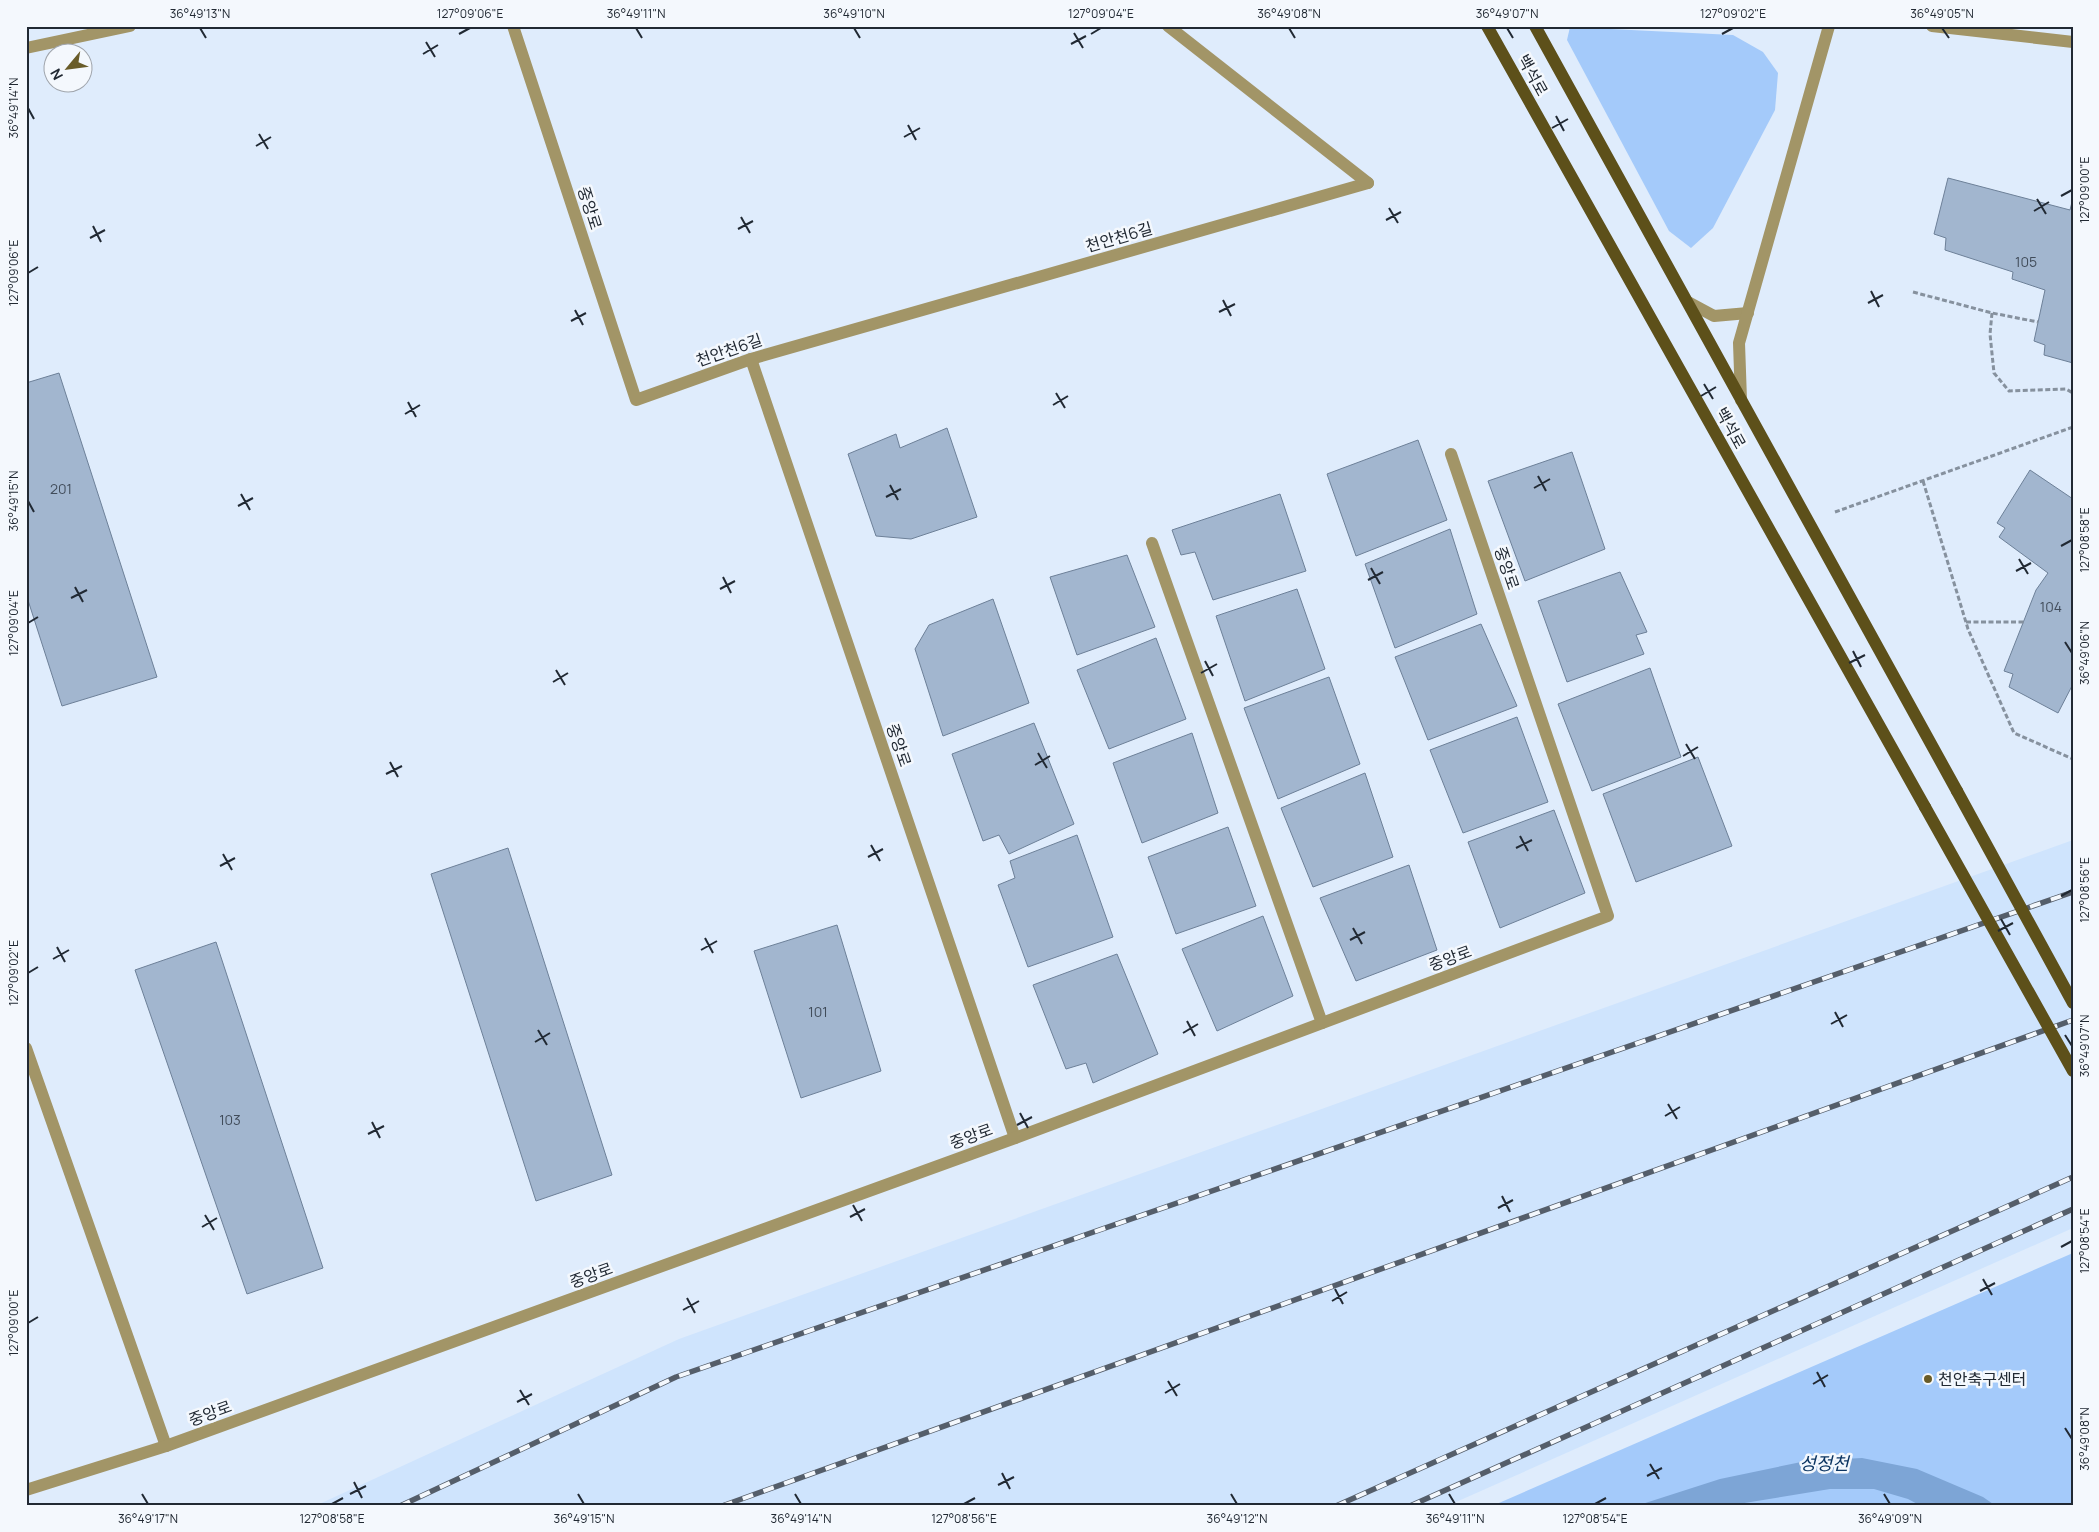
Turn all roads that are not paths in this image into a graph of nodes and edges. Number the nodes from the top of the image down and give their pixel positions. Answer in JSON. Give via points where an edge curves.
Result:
{"nodes":[{"id":1,"x":130,"y":26,"type":"edge"},
{"id":2,"x":513,"y":26,"type":"edge"},
{"id":3,"x":1168,"y":26,"type":"edge"},
{"id":4,"x":1487,"y":26,"type":"edge"},
{"id":5,"x":1536,"y":26,"type":"edge"},
{"id":6,"x":1829,"y":26,"type":"edge"},
{"id":7,"x":1932,"y":26,"type":"edge"},
{"id":8,"x":2073,"y":42,"type":"edge"},
{"id":9,"x":26,"y":48,"type":"edge"},
{"id":10,"x":1688,"y":302,"type":"junction"},
{"id":11,"x":1748,"y":313,"type":"junction"},
{"id":12,"x":751,"y":359,"type":"junction"},
{"id":13,"x":636,"y":400,"type":"joint"},
{"id":14,"x":1741,"y":400,"type":"junction"},
{"id":15,"x":1451,"y":454,"type":"dead end"},
{"id":16,"x":1152,"y":543,"type":"dead end"},
{"id":17,"x":2073,"y":1003,"type":"edge"},
{"id":18,"x":1322,"y":1022,"type":"junction"},
{"id":19,"x":26,"y":1048,"type":"edge"},
{"id":20,"x":2073,"y":1071,"type":"edge"},
{"id":21,"x":1015,"y":1138,"type":"junction"},
{"id":22,"x":166,"y":1446,"type":"junction"},
{"id":23,"x":26,"y":1490,"type":"edge"}],
"edges":[{"from":1,"to":9,"type":"street"},
{"from":2,"to":13,"type":"street","name":"중앙로"},
{"from":3,"to":12,"type":"street","name":"천안천6길","via":[[1368,183]]},
{"from":4,"to":20,"type":"main road","name":"백석로","bridge":true},
{"from":5,"to":10,"type":"main road","name":"백석로"},
{"from":6,"to":11,"type":"street"},
{"from":7,"to":8,"type":"street"},
{"from":10,"to":11,"type":"street","via":[[1714,316]]},
{"from":10,"to":14,"type":"main road","name":"백석로"},
{"from":11,"to":14,"type":"street","via":[[1739,349]]},
{"from":12,"to":13,"type":"street","name":"천안천6길"},
{"from":12,"to":21,"type":"street","name":"중앙로"},
{"from":14,"to":17,"type":"main road","name":"백석로","bridge":true},
{"from":15,"to":18,"type":"street","name":"중앙로","via":[[1608,916]]},
{"from":16,"to":18,"type":"street"},
{"from":18,"to":21,"type":"street"},
{"from":19,"to":22,"type":"street"},
{"from":21,"to":22,"type":"street","name":"중앙로"},
{"from":22,"to":23,"type":"street","name":"중앙로"}]}
